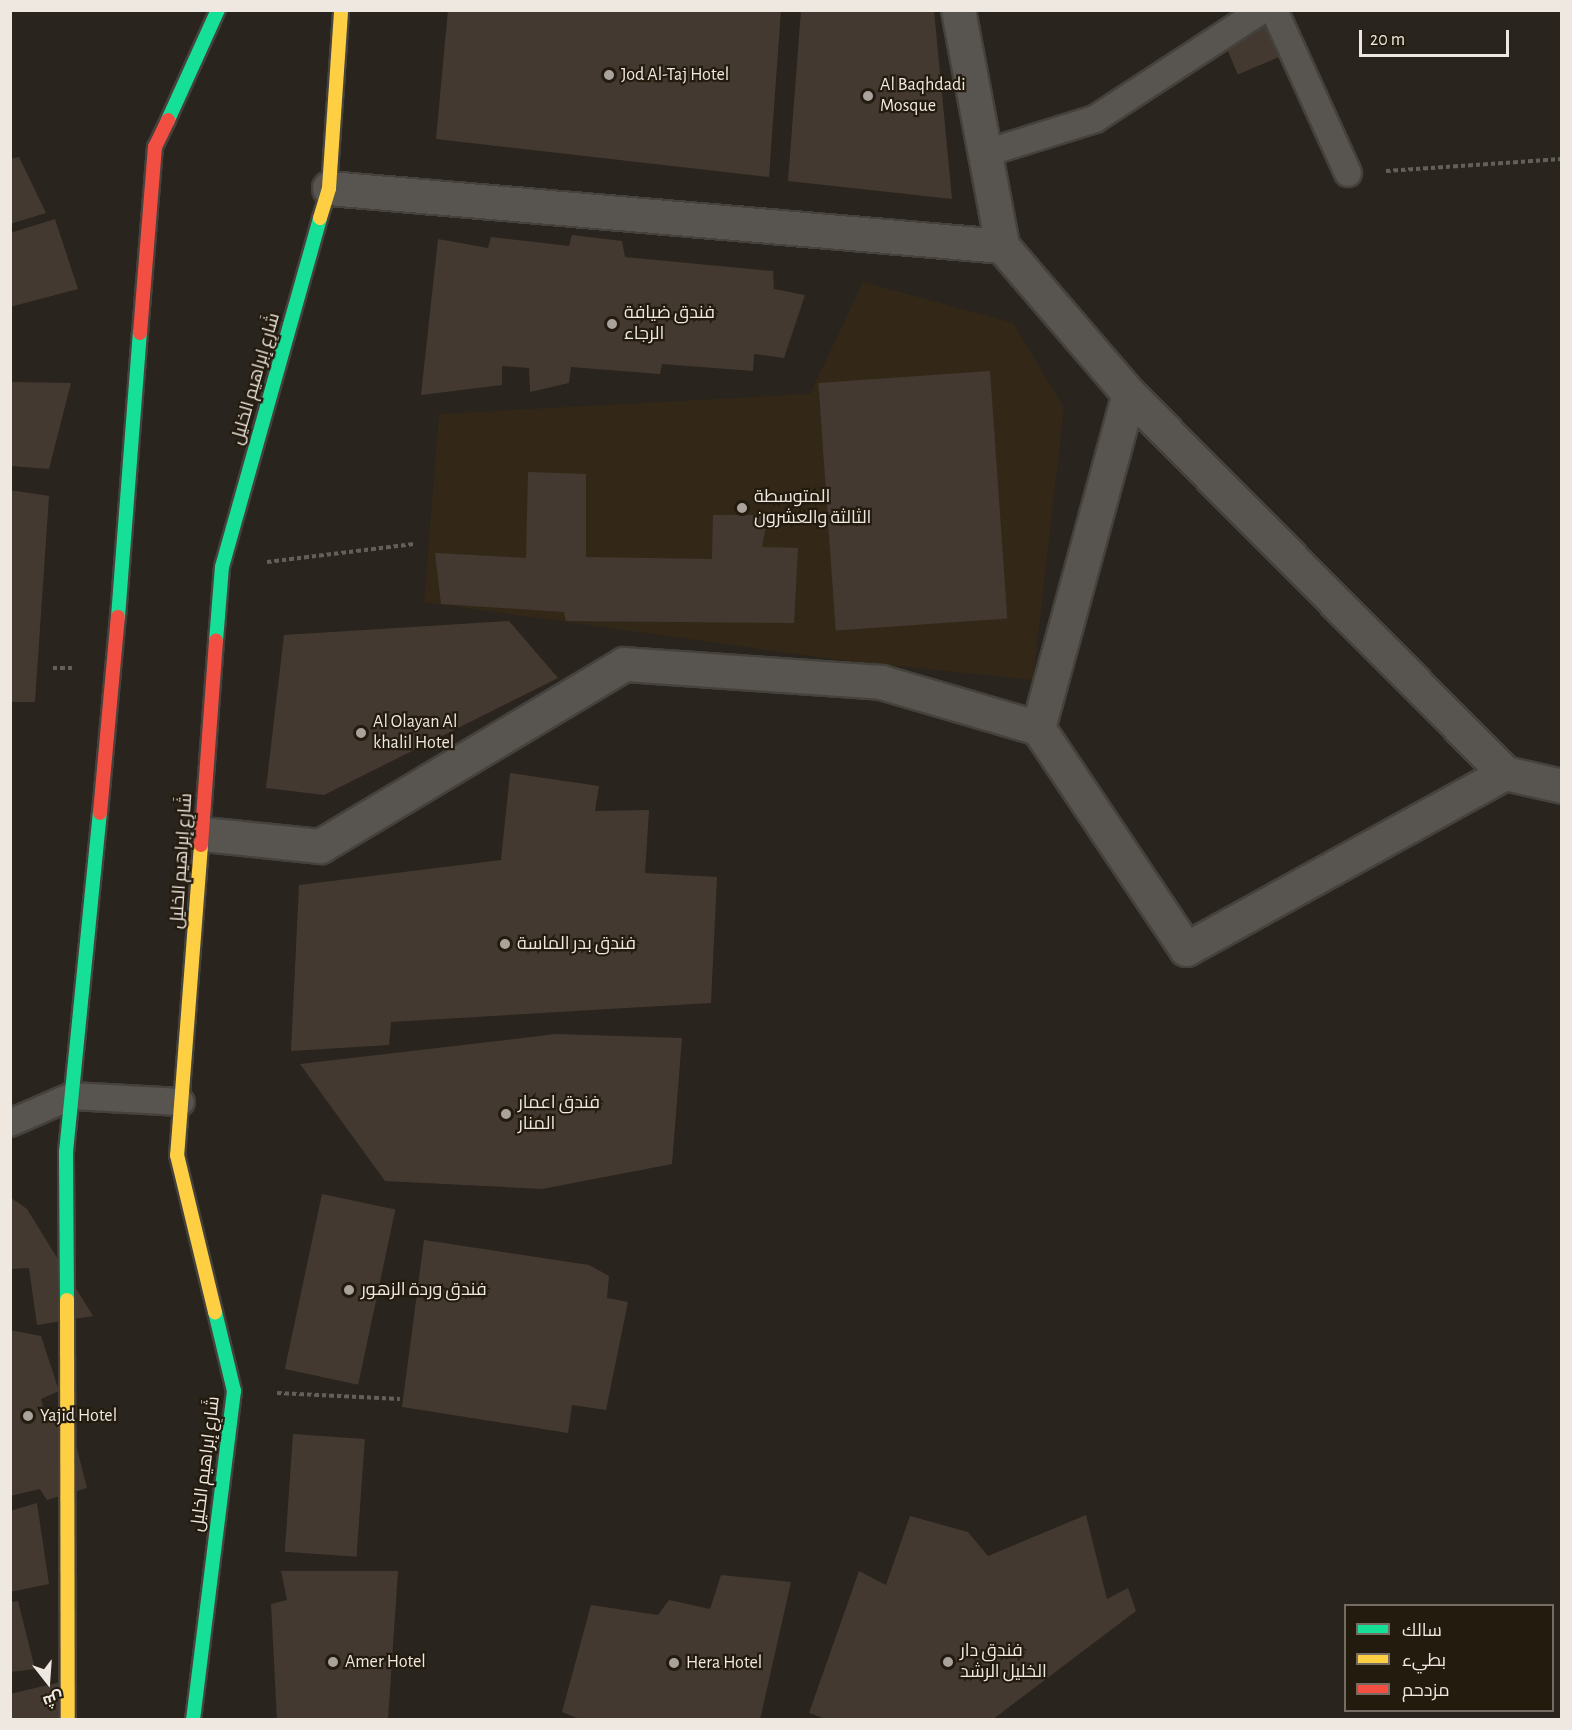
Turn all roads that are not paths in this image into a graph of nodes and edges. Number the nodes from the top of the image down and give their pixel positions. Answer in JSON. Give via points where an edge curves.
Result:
{"nodes":[{"id":1,"x":218,"y":10,"type":"edge"},
{"id":2,"x":341,"y":10,"type":"edge"},
{"id":3,"x":958,"y":10,"type":"edge"},
{"id":4,"x":1262,"y":10,"type":"edge"},
{"id":5,"x":1274,"y":10,"type":"edge"},
{"id":6,"x":986,"y":153,"type":"junction"},
{"id":7,"x":1348,"y":173,"type":"road end"},
{"id":8,"x":329,"y":188,"type":"junction"},
{"id":9,"x":1002,"y":246,"type":"junction"},
{"id":10,"x":1130,"y":394,"type":"junction"},
{"id":11,"x":1038,"y":728,"type":"junction"},
{"id":12,"x":1504,"y":773,"type":"junction"},
{"id":13,"x":1562,"y":786,"type":"edge"},
{"id":14,"x":204,"y":834,"type":"junction"},
{"id":15,"x":72,"y":1096,"type":"junction"},
{"id":16,"x":181,"y":1102,"type":"junction"},
{"id":17,"x":10,"y":1122,"type":"edge"},
{"id":18,"x":68,"y":1719,"type":"edge"},
{"id":19,"x":193,"y":1719,"type":"edge"}],
"edges":[{"from":1,"to":15,"type":"main road","via":[[155,147],[111,704]]},
{"from":2,"to":8,"type":"main road","name":"شَارِع إبراهيم الخليل"},
{"from":3,"to":6,"type":"street"},
{"from":4,"to":6,"type":"lane","via":[[1095,119]]},
{"from":5,"to":7,"type":"lane"},
{"from":6,"to":9,"type":"street"},
{"from":8,"to":9,"type":"street"},
{"from":8,"to":14,"type":"main road","name":"شَارِع إبراهيم الخليل","via":[[222,567]]},
{"from":9,"to":10,"type":"street"},
{"from":10,"to":11,"type":"street"},
{"from":10,"to":12,"type":"street"},
{"from":11,"to":12,"type":"street","via":[[1186,949]]},
{"from":11,"to":14,"type":"street","via":[[881,682],[624,664],[320,846]]},
{"from":12,"to":13,"type":"street"},
{"from":14,"to":16,"type":"main road","name":"شَارِع إبراهيم الخليل"},
{"from":15,"to":16,"type":"lane"},
{"from":15,"to":17,"type":"lane"},
{"from":15,"to":18,"type":"main road","via":[[66,1152]]},
{"from":16,"to":19,"type":"main road","name":"شَارِع إبراهيم الخليل","via":[[177,1155],[234,1391]]}]}
